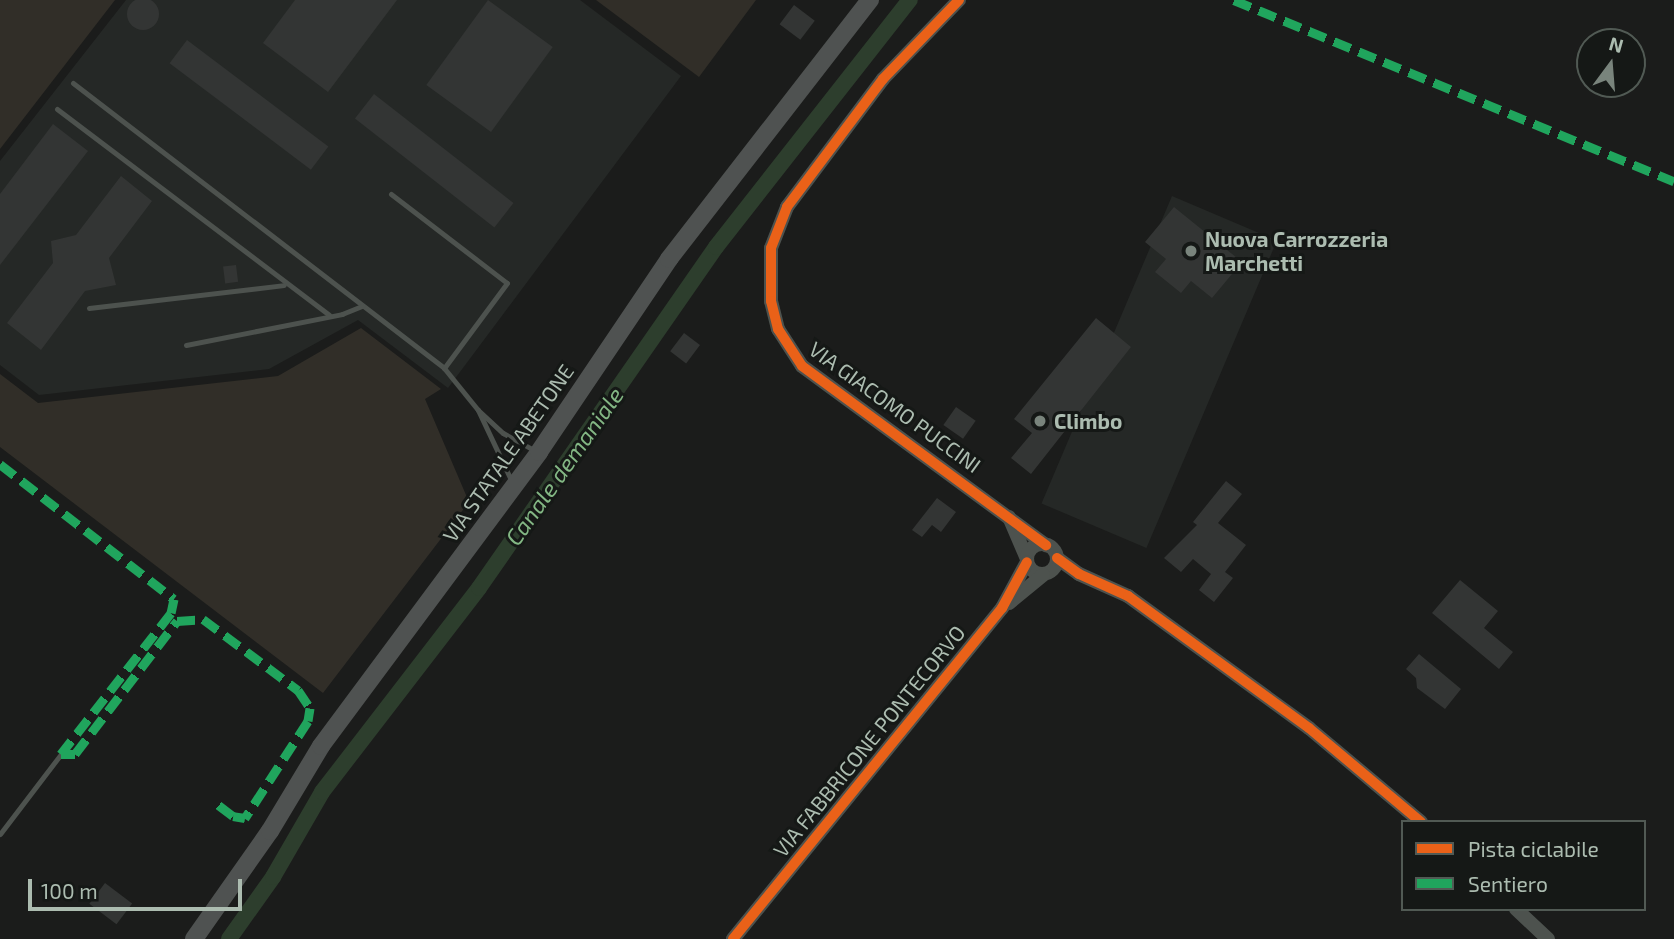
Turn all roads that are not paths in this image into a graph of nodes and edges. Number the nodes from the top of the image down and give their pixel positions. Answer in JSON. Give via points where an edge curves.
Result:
{"nodes":[{"id":1,"x":870,"y":0,"type":"edge"},
{"id":2,"x":959,"y":0,"type":"edge"},
{"id":3,"x":73,"y":83,"type":"dead end"},
{"id":4,"x":57,"y":109,"type":"dead end"},
{"id":5,"x":391,"y":194,"type":"dead end"},
{"id":6,"x":285,"y":285,"type":"junction"},
{"id":7,"x":362,"y":306,"type":"junction"},
{"id":8,"x":89,"y":308,"type":"dead end"},
{"id":9,"x":329,"y":315,"type":"junction"},
{"id":10,"x":187,"y":345,"type":"dead end"},
{"id":11,"x":444,"y":368,"type":"junction"},
{"id":12,"x":478,"y":410,"type":"junction"},
{"id":13,"x":539,"y":452,"type":"junction"},
{"id":14,"x":514,"y":487,"type":"junction"},
{"id":15,"x":1008,"y":515,"type":"junction"},
{"id":16,"x":1046,"y":545,"type":"junction"},
{"id":17,"x":1057,"y":558,"type":"junction"},
{"id":18,"x":1027,"y":560,"type":"junction"},
{"id":19,"x":1045,"y":574,"type":"junction"},
{"id":20,"x":1103,"y":585,"type":"junction"},
{"id":21,"x":1002,"y":608,"type":"junction"},
{"id":22,"x":61,"y":754,"type":"dead end"},
{"id":23,"x":1419,"y":820,"type":"edge"},
{"id":24,"x":0,"y":834,"type":"edge"},
{"id":25,"x":1518,"y":911,"type":"edge"},
{"id":26,"x":194,"y":939,"type":"edge"},
{"id":27,"x":733,"y":939,"type":"edge"},
{"id":28,"x":1548,"y":939,"type":"edge"}],
"edges":[{"from":1,"to":13,"type":"main road","name":"VIA STATALE ABETONE","via":[[693,227]]},
{"from":2,"to":15,"type":"street","name":"VIA GIACOMO PUCCINI","via":[[895,65],[787,207],[771,248],[770,293],[778,329],[802,366]]},
{"from":3,"to":7,"type":"lane"},
{"from":4,"to":6,"type":"lane"},
{"from":5,"to":11,"type":"lane","via":[[507,283]]},
{"from":6,"to":8,"type":"lane"},
{"from":6,"to":9,"type":"lane"},
{"from":7,"to":9,"type":"lane"},
{"from":7,"to":11,"type":"lane"},
{"from":9,"to":10,"type":"lane"},
{"from":11,"to":12,"type":"lane"},
{"from":12,"to":13,"type":"lane","via":[[503,433]]},
{"from":12,"to":14,"type":"lane"},
{"from":13,"to":14,"type":"main road","name":"VIA STATALE ABETONE"},
{"from":14,"to":26,"type":"main road","name":"VIA STATALE ABETONE","via":[[321,746],[270,831]]},
{"from":15,"to":16,"type":"street","name":"VIA GIACOMO PUCCINI"},
{"from":15,"to":18,"type":"street"},
{"from":16,"to":17,"type":"street"},
{"from":16,"to":18,"type":"street","via":[[1033,547]]},
{"from":17,"to":19,"type":"street"},
{"from":17,"to":20,"type":"street"},
{"from":18,"to":19,"type":"street","via":[[1035,573]]},
{"from":18,"to":21,"type":"street","name":"VIA FABBRICONE PONTECORVO"},
{"from":19,"to":20,"type":"street"},
{"from":19,"to":21,"type":"street","name":"VIA FABBRICONE PONTECORVO"},
{"from":20,"to":23,"type":"street","via":[[1128,596],[1278,705]]},
{"from":21,"to":27,"type":"street","name":"VIA FABBRICONE PONTECORVO"},
{"from":22,"to":24,"type":"lane"},
{"from":25,"to":28,"type":"street"}]}
